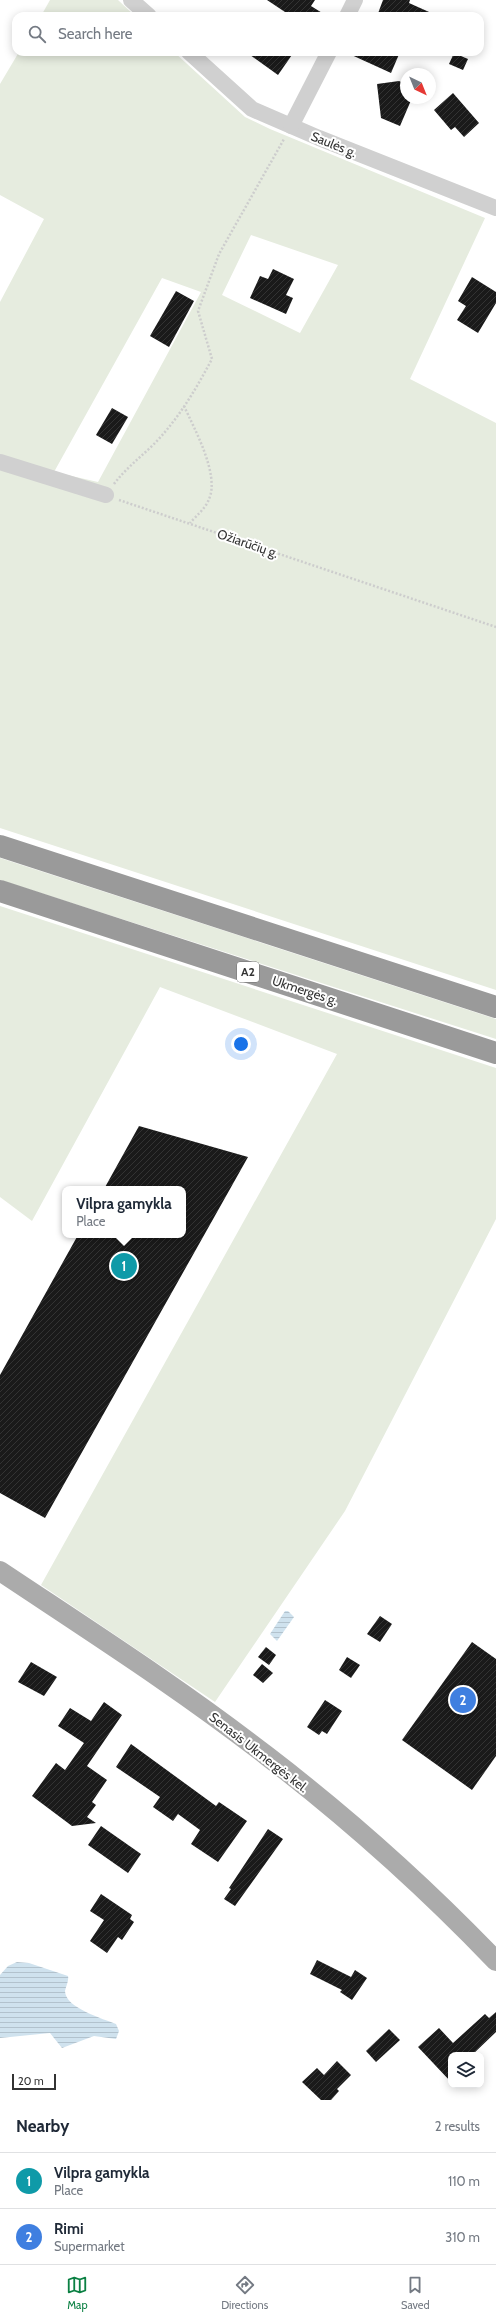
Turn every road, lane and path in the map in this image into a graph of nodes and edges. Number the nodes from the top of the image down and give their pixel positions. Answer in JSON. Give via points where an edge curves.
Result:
{"nodes":[{"id":1,"x":131,"y":0,"type":"edge"},
{"id":2,"x":355,"y":0,"type":"edge"},
{"id":3,"x":144,"y":12,"type":"edge"},
{"id":4,"x":349,"y":12,"type":"edge"},
{"id":5,"x":193,"y":56,"type":"edge"},
{"id":6,"x":326,"y":56,"type":"edge"},
{"id":7,"x":291,"y":126,"type":"junction"},
{"id":8,"x":496,"y":208,"type":"edge"},
{"id":9,"x":184,"y":406,"type":"junction"},
{"id":10,"x":0,"y":462,"type":"edge"},
{"id":11,"x":106,"y":495,"type":"junction"},
{"id":12,"x":190,"y":523,"type":"junction"},
{"id":13,"x":496,"y":627,"type":"edge"},
{"id":14,"x":0,"y":846,"type":"edge"},
{"id":15,"x":0,"y":891,"type":"edge"},
{"id":16,"x":496,"y":1007,"type":"edge"},
{"id":17,"x":496,"y":1053,"type":"edge"},
{"id":18,"x":0,"y":1571,"type":"edge"},
{"id":19,"x":496,"y":1961,"type":"edge"}],
"edges":[{"from":1,"to":3,"type":"street"},
{"from":2,"to":4,"type":"street"},
{"from":5,"to":7,"type":"street","name":"Saulės g.","via":[[252,109]]},
{"from":6,"to":7,"type":"street"},
{"from":7,"to":8,"type":"street","name":"Saulės g."},
{"from":7,"to":9,"type":"path","via":[[219,254],[198,311],[212,359],[193,396]]},
{"from":9,"to":11,"type":"path","via":[[156,442],[123,473]]},
{"from":9,"to":12,"type":"path","via":[[207,454],[210,485],[210,499]]},
{"from":10,"to":11,"type":"street"},
{"from":11,"to":12,"type":"path","name":"Ožiarūčių g."},
{"from":12,"to":13,"type":"path","name":"Ožiarūčių g."},
{"from":14,"to":16,"type":"highway"},
{"from":15,"to":17,"type":"highway","name":"Ukmergės g.","number":"A2"},
{"from":18,"to":19,"type":"main road","name":"Senasis Ukmergės kel.","via":[[194,1702],[266,1755],[397,1864],[456,1919]]}]}
